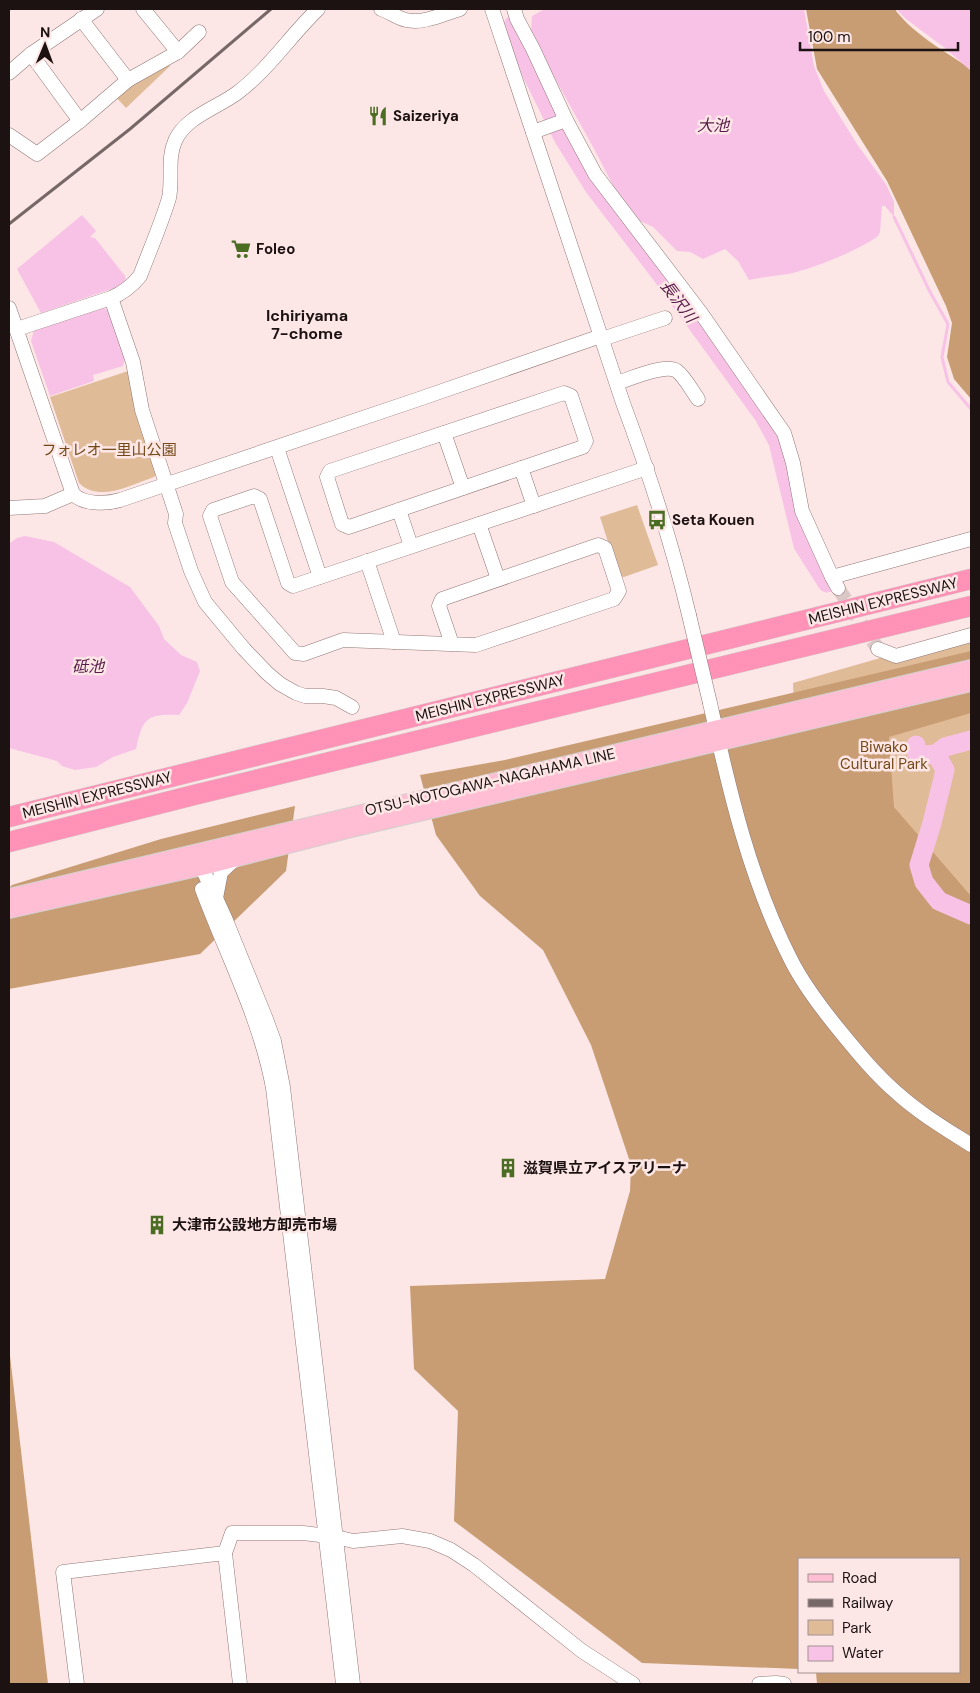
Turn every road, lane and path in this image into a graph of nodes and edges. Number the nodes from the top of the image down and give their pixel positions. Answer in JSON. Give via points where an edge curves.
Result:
{"nodes":[{"id":1,"x":97,"y":9,"type":"edge"},
{"id":2,"x":143,"y":9,"type":"edge"},
{"id":3,"x":318,"y":9,"type":"edge"},
{"id":4,"x":381,"y":9,"type":"edge"},
{"id":5,"x":460,"y":9,"type":"edge"},
{"id":6,"x":492,"y":9,"type":"edge"},
{"id":7,"x":514,"y":9,"type":"edge"},
{"id":8,"x":81,"y":19,"type":"junction"},
{"id":9,"x":199,"y":32,"type":"dead end"},
{"id":10,"x":178,"y":52,"type":"junction"},
{"id":11,"x":31,"y":54,"type":"junction"},
{"id":12,"x":9,"y":73,"type":"edge"},
{"id":13,"x":128,"y":80,"type":"junction"},
{"id":14,"x":565,"y":120,"type":"junction"},
{"id":15,"x":80,"y":121,"type":"junction"},
{"id":16,"x":533,"y":132,"type":"junction"},
{"id":17,"x":9,"y":135,"type":"edge"},
{"id":18,"x":110,"y":298,"type":"junction"},
{"id":19,"x":9,"y":308,"type":"edge"},
{"id":20,"x":665,"y":318,"type":"dead end"},
{"id":21,"x":17,"y":329,"type":"junction"},
{"id":22,"x":601,"y":337,"type":"junction"},
{"id":23,"x":617,"y":383,"type":"junction"},
{"id":24,"x":698,"y":399,"type":"dead end"},
{"id":25,"x":444,"y":433,"type":"junction"},
{"id":26,"x":277,"y":448,"type":"junction"},
{"id":27,"x":521,"y":468,"type":"junction"},
{"id":28,"x":647,"y":468,"type":"junction"},
{"id":29,"x":167,"y":484,"type":"junction"},
{"id":30,"x":462,"y":488,"type":"junction"},
{"id":31,"x":72,"y":494,"type":"junction"},
{"id":32,"x":534,"y":506,"type":"junction"},
{"id":33,"x":9,"y":508,"type":"edge"},
{"id":34,"x":399,"y":510,"type":"junction"},
{"id":35,"x":479,"y":524,"type":"junction"},
{"id":36,"x":971,"y":539,"type":"edge"},
{"id":37,"x":412,"y":546,"type":"junction"},
{"id":38,"x":367,"y":561,"type":"junction"},
{"id":39,"x":320,"y":577,"type":"junction"},
{"id":40,"x":498,"y":579,"type":"junction"},
{"id":41,"x":971,"y":579,"type":"edge"},
{"id":42,"x":971,"y":606,"type":"edge"},
{"id":43,"x":971,"y":635,"type":"edge"},
{"id":44,"x":394,"y":642,"type":"junction"},
{"id":45,"x":452,"y":644,"type":"junction"},
{"id":46,"x":878,"y":648,"type":"tunnel mouth"},
{"id":47,"x":971,"y":668,"type":"edge"},
{"id":48,"x":971,"y":683,"type":"edge"},
{"id":49,"x":352,"y":707,"type":"dead end"},
{"id":50,"x":717,"y":736,"type":"junction"},
{"id":51,"x":194,"y":795,"type":"junction"},
{"id":52,"x":9,"y":817,"type":"edge"},
{"id":53,"x":9,"y":842,"type":"edge"},
{"id":54,"x":9,"y":853,"type":"edge"},
{"id":55,"x":238,"y":857,"type":"junction"},
{"id":56,"x":197,"y":862,"type":"junction"},
{"id":57,"x":9,"y":897,"type":"edge"},
{"id":58,"x":216,"y":899,"type":"junction"},
{"id":59,"x":9,"y":910,"type":"edge"},
{"id":60,"x":971,"y":1146,"type":"edge"},
{"id":61,"x":330,"y":1536,"type":"junction"},
{"id":62,"x":225,"y":1553,"type":"junction"},
{"id":63,"x":77,"y":1684,"type":"edge"},
{"id":64,"x":240,"y":1684,"type":"edge"},
{"id":65,"x":343,"y":1684,"type":"edge"},
{"id":66,"x":353,"y":1684,"type":"edge"},
{"id":67,"x":633,"y":1684,"type":"edge"},
{"id":68,"x":759,"y":1684,"type":"edge"},
{"id":69,"x":784,"y":1684,"type":"edge"}],
"edges":[{"from":1,"to":8,"type":"street"},
{"from":2,"to":10,"type":"street"},
{"from":3,"to":18,"type":"street","via":[[250,82],[188,123],[178,134],[171,155],[168,198],[140,276],[133,285]]},
{"from":4,"to":5,"type":"street","via":[[399,18],[416,21]]},
{"from":6,"to":16,"type":"street"},
{"from":7,"to":14,"type":"street"},
{"from":8,"to":11,"type":"street"},
{"from":8,"to":13,"type":"street"},
{"from":9,"to":10,"type":"street"},
{"from":10,"to":13,"type":"street"},
{"from":11,"to":12,"type":"street"},
{"from":11,"to":15,"type":"street"},
{"from":13,"to":15,"type":"street"},
{"from":14,"to":16,"type":"street"},
{"from":14,"to":36,"type":"street","via":[[595,174],[701,313],[784,433],[802,511],[835,583]]},
{"from":15,"to":17,"type":"street","via":[[36,154]]},
{"from":16,"to":22,"type":"street"},
{"from":18,"to":21,"type":"street"},
{"from":18,"to":29,"type":"street","via":[[133,362],[142,410]]},
{"from":19,"to":21,"type":"street"},
{"from":20,"to":22,"type":"street"},
{"from":21,"to":31,"type":"street"},
{"from":22,"to":23,"type":"street"},
{"from":22,"to":26,"type":"street"},
{"from":23,"to":24,"type":"street","via":[[672,368],[679,372]]},
{"from":23,"to":28,"type":"street"},
{"from":25,"to":27,"type":"street","via":[[568,394],[586,441],[583,447]]},
{"from":25,"to":30,"type":"street"},
{"from":25,"to":34,"type":"street","via":[[328,474],[342,524],[349,526]]},
{"from":26,"to":29,"type":"street"},
{"from":26,"to":39,"type":"street"},
{"from":27,"to":30,"type":"street"},
{"from":27,"to":32,"type":"street"},
{"from":28,"to":32,"type":"street"},
{"from":28,"to":50,"type":"street","bridge":true,"via":[[689,616]]},
{"from":29,"to":31,"type":"street","via":[[113,502],[81,500]]},
{"from":29,"to":49,"type":"street","via":[[176,514],[175,523],[205,602],[244,649],[280,684],[305,696],[336,698]]},
{"from":30,"to":34,"type":"street"},
{"from":31,"to":33,"type":"street","via":[[46,506]]},
{"from":32,"to":35,"type":"street"},
{"from":34,"to":37,"type":"street"},
{"from":35,"to":37,"type":"street"},
{"from":35,"to":40,"type":"street"},
{"from":37,"to":38,"type":"street"},
{"from":38,"to":39,"type":"street"},
{"from":38,"to":44,"type":"street"},
{"from":39,"to":44,"type":"street","via":[[293,586],[288,583],[260,499],[254,496],[213,510],[210,516],[229,577],[295,653],[304,654],[343,640]]},
{"from":40,"to":45,"type":"street","via":[[442,599],[439,606]]},
{"from":40,"to":45,"type":"street","via":[[598,545],[605,548],[619,591],[614,599],[476,645]]},
{"from":41,"to":52,"type":"highway","name":"MEISHIN EXPRESSWAY"},
{"from":42,"to":51,"type":"highway","name":"MEISHIN EXPRESSWAY"},
{"from":43,"to":46,"type":"street","via":[[896,656]]},
{"from":44,"to":45,"type":"street"},
{"from":47,"to":50,"type":"main road","name":"OTSU-NOTOGAWA-NAGAHAMA LINE"},
{"from":48,"to":50,"type":"main road","name":"OTSU-NOTOGAWA-NAGAHAMA LINE"},
{"from":50,"to":55,"type":"main road","name":"OTSU-NOTOGAWA-NAGAHAMA LINE"},
{"from":50,"to":56,"type":"main road","name":"OTSU-NOTOGAWA-NAGAHAMA LINE"},
{"from":50,"to":60,"type":"street","via":[[763,898],[792,961],[814,997],[879,1077],[898,1095]]},
{"from":51,"to":53,"type":"highway","name":"MEISHIN EXPRESSWAY"},
{"from":51,"to":54,"type":"highway"},
{"from":55,"to":56,"type":"main road","name":"OTSU-NOTOGAWA-NAGAHAMA LINE"},
{"from":55,"to":58,"type":"street","via":[[221,872]]},
{"from":56,"to":57,"type":"main road","name":"OTSU-NOTOGAWA-NAGAHAMA LINE"},
{"from":56,"to":58,"type":"street"},
{"from":56,"to":59,"type":"main road","name":"OTSU-NOTOGAWA-NAGAHAMA LINE"},
{"from":56,"to":61,"type":"street","via":[[268,1062]]},
{"from":58,"to":61,"type":"street","via":[[266,1019],[281,1073]]},
{"from":61,"to":62,"type":"street","via":[[232,1532]]},
{"from":61,"to":65,"type":"street"},
{"from":61,"to":66,"type":"street"},
{"from":61,"to":67,"type":"street","via":[[354,1541],[402,1536],[430,1541],[451,1550],[582,1651]]},
{"from":62,"to":63,"type":"street","via":[[63,1572]]},
{"from":62,"to":64,"type":"street"},
{"from":68,"to":69,"type":"street"}]}
